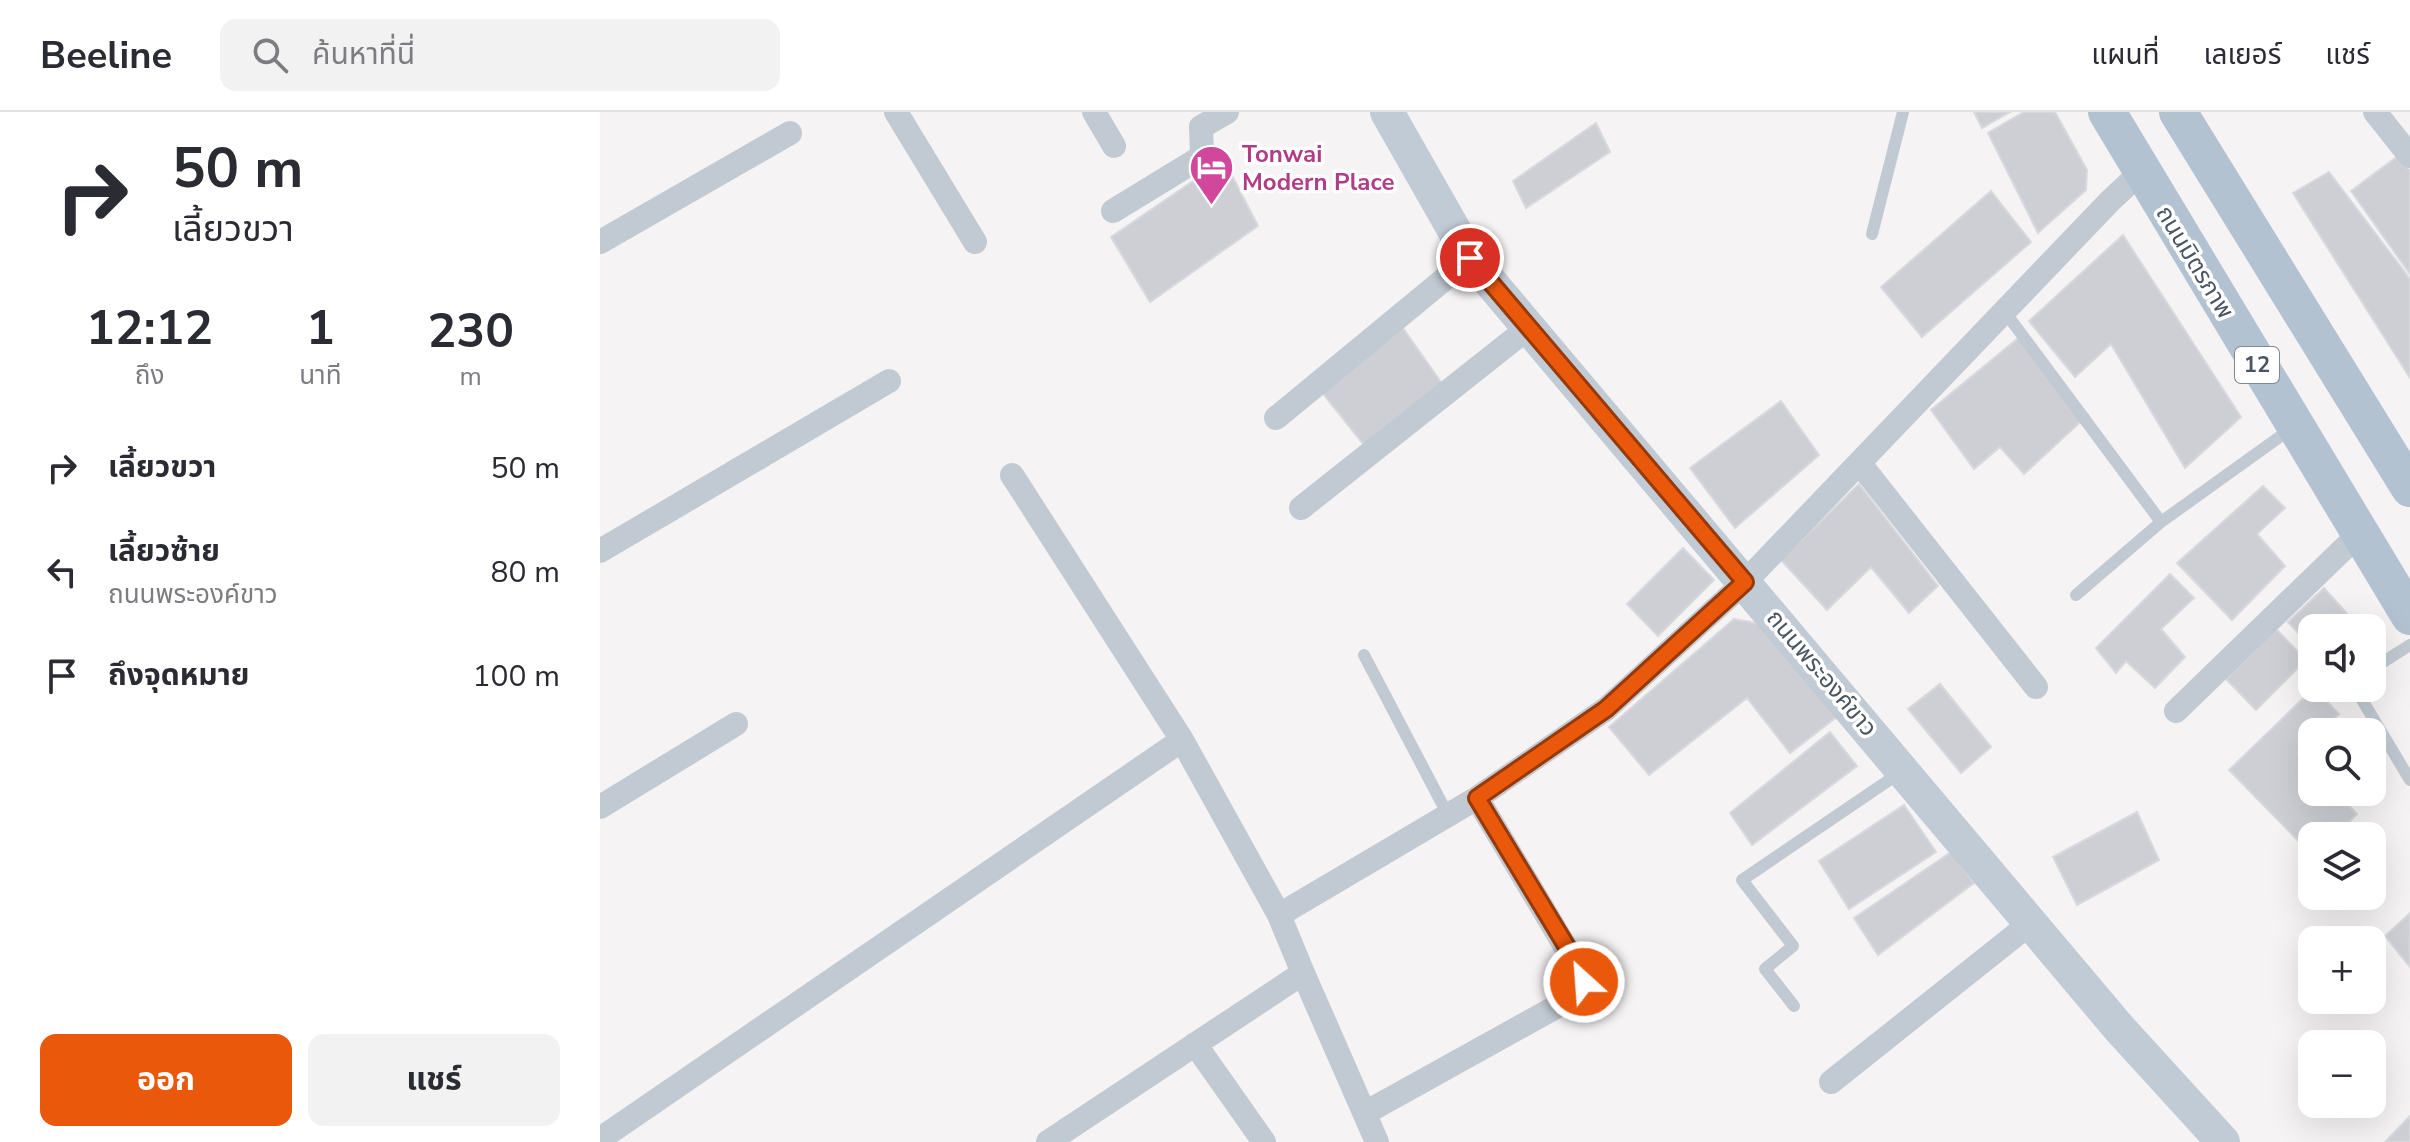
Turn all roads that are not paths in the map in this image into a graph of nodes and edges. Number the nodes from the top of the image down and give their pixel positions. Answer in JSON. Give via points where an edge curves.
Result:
{"nodes":[{"id":1,"x":896,"y":112,"type":"edge"},
{"id":2,"x":1094,"y":112,"type":"edge"},
{"id":3,"x":1227,"y":112,"type":"edge"},
{"id":4,"x":1387,"y":112,"type":"edge"},
{"id":5,"x":1903,"y":112,"type":"edge"},
{"id":6,"x":2107,"y":112,"type":"edge"},
{"id":7,"x":2375,"y":112,"type":"edge"},
{"id":8,"x":2189,"y":116,"type":"edge"},
{"id":9,"x":790,"y":133,"type":"dead end"},
{"id":10,"x":1114,"y":146,"type":"dead end"},
{"id":11,"x":2410,"y":156,"type":"edge"},
{"id":12,"x":2140,"y":173,"type":"junction"},
{"id":13,"x":1113,"y":211,"type":"dead end"},
{"id":14,"x":1872,"y":234,"type":"dead end"},
{"id":15,"x":600,"y":242,"type":"edge"},
{"id":16,"x":975,"y":242,"type":"dead end"},
{"id":17,"x":1470,"y":258,"type":"junction"},
{"id":18,"x":2005,"y":312,"type":"junction"},
{"id":19,"x":1527,"y":329,"type":"junction"},
{"id":20,"x":889,"y":381,"type":"dead end"},
{"id":21,"x":1276,"y":418,"type":"dead end"},
{"id":22,"x":2294,"y":426,"type":"junction"},
{"id":23,"x":1861,"y":465,"type":"junction"},
{"id":24,"x":1012,"y":475,"type":"dead end"},
{"id":25,"x":2410,"y":488,"type":"edge"},
{"id":26,"x":1301,"y":508,"type":"dead end"},
{"id":27,"x":2161,"y":522,"type":"junction"},
{"id":28,"x":2360,"y":533,"type":"junction"},
{"id":29,"x":600,"y":551,"type":"edge"},
{"id":30,"x":1745,"y":582,"type":"junction"},
{"id":31,"x":2076,"y":595,"type":"dead end"},
{"id":32,"x":2410,"y":616,"type":"edge"},
{"id":33,"x":2410,"y":645,"type":"edge"},
{"id":34,"x":1364,"y":655,"type":"dead end"},
{"id":35,"x":2386,"y":660,"type":"edge"},
{"id":36,"x":2036,"y":687,"type":"dead end"},
{"id":37,"x":2363,"y":702,"type":"edge"},
{"id":38,"x":2176,"y":711,"type":"dead end"},
{"id":39,"x":736,"y":724,"type":"dead end"},
{"id":40,"x":1182,"y":740,"type":"junction"},
{"id":41,"x":1904,"y":770,"type":"junction"},
{"id":42,"x":2410,"y":780,"type":"edge"},
{"id":43,"x":1477,"y":798,"type":"junction"},
{"id":44,"x":600,"y":807,"type":"edge"},
{"id":45,"x":1448,"y":815,"type":"junction"},
{"id":46,"x":1279,"y":915,"type":"junction"},
{"id":47,"x":2032,"y":922,"type":"junction"},
{"id":48,"x":1303,"y":973,"type":"junction"},
{"id":49,"x":1794,"y":1006,"type":"dead end"},
{"id":50,"x":1195,"y":1044,"type":"junction"},
{"id":51,"x":1831,"y":1082,"type":"dead end"},
{"id":52,"x":1365,"y":1113,"type":"junction"},
{"id":53,"x":600,"y":1139,"type":"edge"},
{"id":54,"x":1048,"y":1142,"type":"edge"},
{"id":55,"x":1264,"y":1142,"type":"edge"},
{"id":56,"x":1377,"y":1142,"type":"edge"},
{"id":57,"x":2223,"y":1142,"type":"edge"}],
"edges":[{"from":1,"to":16,"type":"street"},
{"from":2,"to":10,"type":"street"},
{"from":3,"to":13,"type":"street","via":[[1201,127],[1198,159]]},
{"from":4,"to":17,"type":"street","name":"ถนนพระองค์ขาว"},
{"from":5,"to":14,"type":"lane"},
{"from":6,"to":12,"type":"main road","name":"ถนนมิตรภาพ","number":"12"},
{"from":7,"to":11,"type":"street"},
{"from":8,"to":25,"type":"main road"},
{"from":9,"to":15,"type":"street"},
{"from":12,"to":18,"type":"street"},
{"from":12,"to":22,"type":"main road","name":"ถนนมิตรภาพ","number":"12"},
{"from":17,"to":19,"type":"street","name":"ถนนพระองค์ขาว"},
{"from":17,"to":21,"type":"street"},
{"from":18,"to":23,"type":"street"},
{"from":18,"to":27,"type":"lane"},
{"from":19,"to":26,"type":"street"},
{"from":19,"to":30,"type":"street","name":"ถนนพระองค์ขาว"},
{"from":20,"to":29,"type":"street"},
{"from":22,"to":27,"type":"lane"},
{"from":22,"to":28,"type":"main road","name":"ถนนมิตรภาพ","number":"12"},
{"from":23,"to":30,"type":"street"},
{"from":23,"to":36,"type":"street"},
{"from":24,"to":40,"type":"street"},
{"from":27,"to":31,"type":"lane"},
{"from":28,"to":32,"type":"main road","name":"ถนนมิตรภาพ","number":"12"},
{"from":28,"to":38,"type":"street"},
{"from":30,"to":41,"type":"street","name":"ถนนพระองค์ขาว"},
{"from":30,"to":43,"type":"street","via":[[1606,709]]},
{"from":33,"to":35,"type":"lane"},
{"from":34,"to":45,"type":"lane"},
{"from":37,"to":42,"type":"lane"},
{"from":39,"to":44,"type":"street"},
{"from":40,"to":46,"type":"street"},
{"from":40,"to":53,"type":"street"},
{"from":41,"to":47,"type":"street","name":"ถนนพระองค์ขาว"},
{"from":41,"to":49,"type":"lane","via":[[1742,880],[1793,946],[1765,969]]},
{"from":43,"to":45,"type":"street"},
{"from":43,"to":52,"type":"street","via":[[1576,962],[1583,992]]},
{"from":45,"to":46,"type":"street"},
{"from":46,"to":48,"type":"street"},
{"from":47,"to":51,"type":"street"},
{"from":47,"to":57,"type":"street","name":"ถนนพระองค์ขาว"},
{"from":48,"to":50,"type":"street"},
{"from":48,"to":52,"type":"street"},
{"from":50,"to":54,"type":"street"},
{"from":50,"to":55,"type":"street"},
{"from":52,"to":56,"type":"street"}]}
